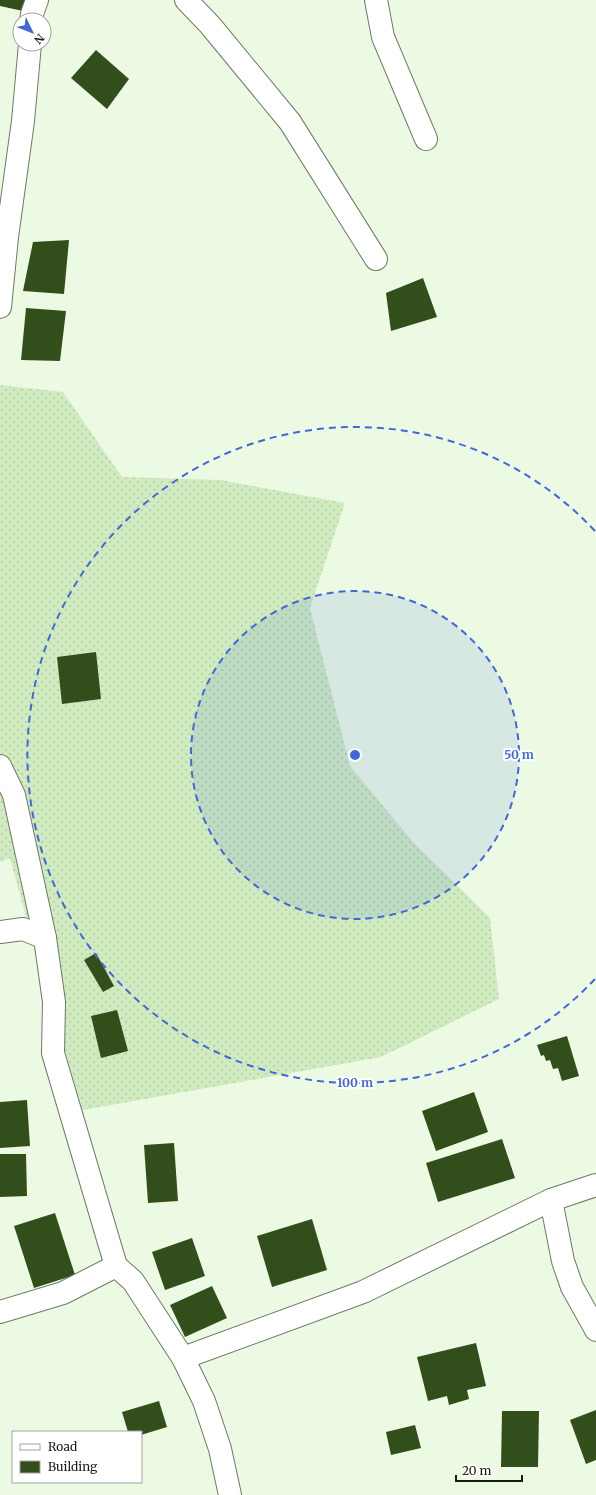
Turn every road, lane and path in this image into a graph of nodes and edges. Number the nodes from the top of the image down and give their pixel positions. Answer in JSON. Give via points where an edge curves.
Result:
{"nodes":[{"id":1,"x":37,"y":0,"type":"edge"},
{"id":2,"x":186,"y":0,"type":"edge"},
{"id":3,"x":376,"y":0,"type":"edge"},
{"id":4,"x":33,"y":12,"type":"edge"},
{"id":5,"x":29,"y":52,"type":"edge"},
{"id":6,"x":426,"y":139,"type":"dead end"},
{"id":7,"x":376,"y":259,"type":"dead end"},
{"id":8,"x":0,"y":307,"type":"edge"},
{"id":9,"x":0,"y":766,"type":"edge"},
{"id":10,"x":0,"y":932,"type":"edge"},
{"id":11,"x":45,"y":938,"type":"junction"},
{"id":12,"x":596,"y":1185,"type":"edge"},
{"id":13,"x":550,"y":1200,"type":"junction"},
{"id":14,"x":116,"y":1266,"type":"junction"},
{"id":15,"x":0,"y":1312,"type":"edge"},
{"id":16,"x":596,"y":1330,"type":"edge"},
{"id":17,"x":182,"y":1358,"type":"junction"},
{"id":18,"x":230,"y":1495,"type":"edge"}],
"edges":[{"from":1,"to":4,"type":"street"},
{"from":2,"to":7,"type":"street","via":[[210,25],[290,122]]},
{"from":3,"to":6,"type":"street","via":[[383,37]]},
{"from":5,"to":8,"type":"street"},
{"from":9,"to":11,"type":"street","via":[[14,794]]},
{"from":10,"to":11,"type":"street","via":[[23,929]]},
{"from":11,"to":14,"type":"street","via":[[54,1002],[52,1052]]},
{"from":12,"to":13,"type":"street"},
{"from":13,"to":16,"type":"street","via":[[563,1261],[572,1287]]},
{"from":13,"to":17,"type":"street","via":[[363,1292]]},
{"from":14,"to":15,"type":"street","via":[[64,1293]]},
{"from":14,"to":17,"type":"street","via":[[133,1281]]},
{"from":17,"to":18,"type":"street","via":[[204,1401],[220,1449]]}]}
